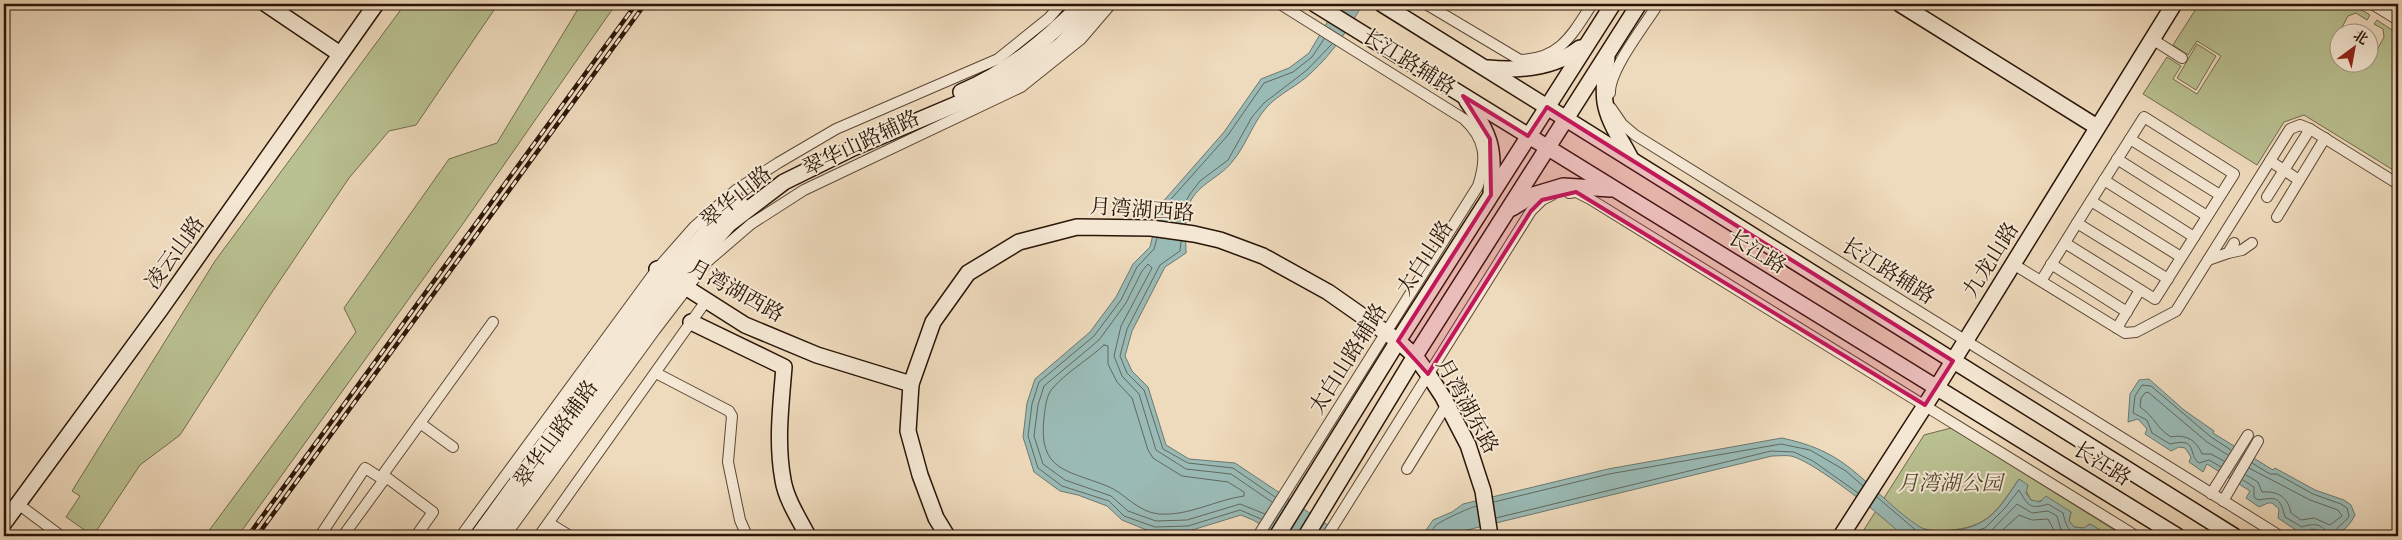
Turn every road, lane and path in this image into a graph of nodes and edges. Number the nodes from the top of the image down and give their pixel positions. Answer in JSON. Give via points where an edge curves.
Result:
{"nodes":[{"id":1,"x":266,"y":4,"type":"edge"},
{"id":2,"x":376,"y":4,"type":"edge"},
{"id":3,"x":1061,"y":4,"type":"edge"},
{"id":4,"x":1082,"y":4,"type":"edge"},
{"id":5,"x":1101,"y":4,"type":"edge"},
{"id":6,"x":1111,"y":4,"type":"edge"},
{"id":7,"x":1280,"y":4,"type":"edge"},
{"id":8,"x":1315,"y":4,"type":"edge"},
{"id":9,"x":1382,"y":4,"type":"edge"},
{"id":10,"x":1426,"y":4,"type":"edge"},
{"id":11,"x":1592,"y":4,"type":"edge"},
{"id":12,"x":1613,"y":4,"type":"edge"},
{"id":13,"x":1639,"y":4,"type":"edge"},
{"id":14,"x":1658,"y":4,"type":"edge"},
{"id":15,"x":1900,"y":4,"type":"edge"},
{"id":16,"x":2174,"y":4,"type":"edge"},
{"id":17,"x":2372,"y":4,"type":"edge"},
{"id":18,"x":2398,"y":20,"type":"edge"},
{"id":19,"x":2152,"y":39,"type":"junction"},
{"id":20,"x":1588,"y":43,"type":"junction"},
{"id":21,"x":340,"y":54,"type":"junction"},
{"id":22,"x":1608,"y":54,"type":"junction"},
{"id":23,"x":2182,"y":58,"type":"dead end"},
{"id":24,"x":1482,"y":67,"type":"junction"},
{"id":25,"x":1463,"y":96,"type":"junction"},
{"id":26,"x":1547,"y":107,"type":"junction"},
{"id":27,"x":1567,"y":120,"type":"junction"},
{"id":28,"x":2098,"y":127,"type":"junction"},
{"id":29,"x":2310,"y":129,"type":"junction"},
{"id":30,"x":1528,"y":136,"type":"junction"},
{"id":31,"x":2325,"y":138,"type":"junction"},
{"id":32,"x":2130,"y":139,"type":"junction"},
{"id":33,"x":1483,"y":145,"type":"joint"},
{"id":34,"x":1549,"y":149,"type":"junction"},
{"id":35,"x":2117,"y":159,"type":"junction"},
{"id":36,"x":1632,"y":160,"type":"junction"},
{"id":37,"x":2270,"y":161,"type":"junction"},
{"id":38,"x":2284,"y":170,"type":"junction"},
{"id":39,"x":2104,"y":180,"type":"junction"},
{"id":40,"x":2299,"y":180,"type":"junction"},
{"id":41,"x":2398,"y":184,"type":"edge"},
{"id":42,"x":1612,"y":189,"type":"junction"},
{"id":43,"x":1491,"y":195,"type":"junction"},
{"id":44,"x":2220,"y":195,"type":"junction"},
{"id":45,"x":2267,"y":197,"type":"dead end"},
{"id":46,"x":2091,"y":201,"type":"junction"},
{"id":47,"x":1511,"y":208,"type":"junction"},
{"id":48,"x":2207,"y":216,"type":"junction"},
{"id":49,"x":2277,"y":217,"type":"dead end"},
{"id":50,"x":2077,"y":223,"type":"junction"},
{"id":51,"x":2194,"y":237,"type":"junction"},
{"id":52,"x":2064,"y":243,"type":"junction"},
{"id":53,"x":2234,"y":243,"type":"dead end"},
{"id":54,"x":2252,"y":243,"type":"dead end"},
{"id":55,"x":2228,"y":253,"type":"junction"},
{"id":56,"x":2181,"y":257,"type":"junction"},
{"id":57,"x":2208,"y":260,"type":"junction"},
{"id":58,"x":2013,"y":264,"type":"junction"},
{"id":59,"x":2051,"y":264,"type":"junction"},
{"id":60,"x":671,"y":279,"type":"junction"},
{"id":61,"x":2168,"y":279,"type":"junction"},
{"id":62,"x":2040,"y":281,"type":"junction"},
{"id":63,"x":2140,"y":290,"type":"junction"},
{"id":64,"x":706,"y":301,"type":"junction"},
{"id":65,"x":2127,"y":312,"type":"junction"},
{"id":66,"x":493,"y":322,"type":"dead end"},
{"id":67,"x":691,"y":322,"type":"junction"},
{"id":68,"x":2117,"y":328,"type":"junction"},
{"id":69,"x":1392,"y":337,"type":"junction"},
{"id":70,"x":1965,"y":341,"type":"junction"},
{"id":71,"x":1415,"y":356,"type":"junction"},
{"id":72,"x":1953,"y":361,"type":"junction"},
{"id":73,"x":656,"y":373,"type":"junction"},
{"id":74,"x":1428,"y":374,"type":"junction"},
{"id":75,"x":911,"y":384,"type":"junction"},
{"id":76,"x":1937,"y":387,"type":"junction"},
{"id":77,"x":1447,"y":404,"type":"junction"},
{"id":78,"x":1925,"y":405,"type":"junction"},
{"id":79,"x":420,"y":423,"type":"junction"},
{"id":80,"x":2248,"y":435,"type":"dead end"},
{"id":81,"x":2258,"y":441,"type":"dead end"},
{"id":82,"x":453,"y":447,"type":"dead end"},
{"id":83,"x":1407,"y":469,"type":"dead end"},
{"id":84,"x":385,"y":479,"type":"junction"},
{"id":85,"x":2211,"y":494,"type":"junction"},
{"id":86,"x":1291,"y":498,"type":"junction"},
{"id":87,"x":2223,"y":500,"type":"junction"},
{"id":88,"x":18,"y":504,"type":"junction"},
{"id":89,"x":4,"y":523,"type":"edge"},
{"id":90,"x":549,"y":523,"type":"junction"},
{"id":91,"x":1261,"y":532,"type":"edge"},
{"id":92,"x":1329,"y":532,"type":"edge"},
{"id":93,"x":1490,"y":535,"type":"edge"},
{"id":94,"x":61,"y":536,"type":"edge"},
{"id":95,"x":320,"y":536,"type":"edge"},
{"id":96,"x":343,"y":536,"type":"edge"},
{"id":97,"x":416,"y":536,"type":"edge"},
{"id":98,"x":461,"y":536,"type":"edge"},
{"id":99,"x":478,"y":536,"type":"edge"},
{"id":100,"x":493,"y":536,"type":"edge"},
{"id":101,"x":505,"y":536,"type":"edge"},
{"id":102,"x":539,"y":536,"type":"edge"},
{"id":103,"x":570,"y":536,"type":"edge"},
{"id":104,"x":747,"y":536,"type":"edge"},
{"id":105,"x":808,"y":536,"type":"edge"},
{"id":106,"x":947,"y":536,"type":"edge"},
{"id":107,"x":1277,"y":536,"type":"edge"},
{"id":108,"x":1306,"y":536,"type":"edge"},
{"id":109,"x":1841,"y":536,"type":"edge"},
{"id":110,"x":2136,"y":536,"type":"edge"},
{"id":111,"x":2176,"y":536,"type":"edge"},
{"id":112,"x":2234,"y":536,"type":"edge"},
{"id":113,"x":2280,"y":536,"type":"edge"}],
"edges":[{"from":1,"to":21,"type":"main road"},
{"from":2,"to":21,"type":"main road","name":"凌云山路"},
{"from":3,"to":60,"type":"street","name":"翠华山路辅路","via":[[1049,18],[998,58],[836,129],[736,190],[694,227]]},
{"from":4,"to":60,"type":"main road","name":"翠华山路","via":[[1022,60],[968,90],[848,141],[776,176],[717,220]]},
{"from":5,"to":60,"type":"main road","name":"翠华山路","via":[[1061,45],[1009,82],[852,148],[784,182],[729,224]]},
{"from":6,"to":60,"type":"street","name":"翠华山路辅路","via":[[1080,38],[1021,87],[804,190],[751,224],[708,261]]},
{"from":7,"to":33,"type":"street","name":"长江路辅路","via":[[1464,119],[1474,127]]},
{"from":8,"to":25,"type":"main road","name":"长江路"},
{"from":9,"to":24,"type":"main road","name":"长江路"},
{"from":10,"to":11,"type":"street","via":[[1520,60],[1538,59],[1552,53],[1567,41]]},
{"from":12,"to":20,"type":"main road","name":"太白山路"},
{"from":13,"to":22,"type":"main road"},
{"from":14,"to":70,"type":"street","name":"长江路辅路","via":[[1615,72],[1610,87],[1611,107],[1622,124]]},
{"from":15,"to":28,"type":"main road"},
{"from":16,"to":19,"type":"main road","name":"九龙山路"},
{"from":17,"to":18,"type":"street"},
{"from":19,"to":23,"type":"street"},
{"from":19,"to":28,"type":"main road","name":"九龙山路"},
{"from":20,"to":24,"type":"main road","via":[[1566,58],[1544,65],[1508,70]]},
{"from":20,"to":26,"type":"main road","name":"太白山路"},
{"from":21,"to":88,"type":"main road","name":"凌云山路","via":[[160,310]]},
{"from":22,"to":27,"type":"main road"},
{"from":22,"to":36,"type":"main road","via":[[1605,102]]},
{"from":24,"to":26,"type":"main road","name":"长江路"},
{"from":25,"to":30,"type":"main road","name":"长江路"},
{"from":25,"to":43,"type":"main road","via":[[1490,139]]},
{"from":26,"to":27,"type":"main road","name":"长江路"},
{"from":26,"to":30,"type":"main road","name":"太白山路"},
{"from":27,"to":34,"type":"main road"},
{"from":27,"to":36,"type":"main road","name":"长江路"},
{"from":28,"to":58,"type":"main road","name":"九龙山路"},
{"from":29,"to":31,"type":"street"},
{"from":29,"to":37,"type":"street","via":[[2300,125],[2290,129]]},
{"from":29,"to":38,"type":"street"},
{"from":30,"to":34,"type":"main road","name":"长江路"},
{"from":30,"to":43,"type":"main road","name":"太白山路"},
{"from":31,"to":40,"type":"street"},
{"from":31,"to":41,"type":"street"},
{"from":32,"to":35,"type":"street"},
{"from":32,"to":44,"type":"street"},
{"from":32,"to":44,"type":"street","via":[[2144,117],[2234,174]]},
{"from":33,"to":69,"type":"street","name":"太白山路辅路","via":[[1484,167],[1478,186]]},
{"from":34,"to":42,"type":"main road","name":"长江路"},
{"from":34,"to":47,"type":"main road"},
{"from":35,"to":39,"type":"street"},
{"from":35,"to":48,"type":"street"},
{"from":36,"to":72,"type":"main road","name":"长江路"},
{"from":37,"to":38,"type":"street"},
{"from":37,"to":57,"type":"street"},
{"from":38,"to":40,"type":"street"},
{"from":38,"to":45,"type":"street"},
{"from":39,"to":46,"type":"street"},
{"from":39,"to":51,"type":"street"},
{"from":40,"to":49,"type":"street"},
{"from":42,"to":47,"type":"main road","via":[[1563,186]]},
{"from":42,"to":76,"type":"main road","name":"长江路"},
{"from":43,"to":69,"type":"main road","name":"太白山路"},
{"from":44,"to":48,"type":"street"},
{"from":46,"to":50,"type":"street"},
{"from":46,"to":56,"type":"street"},
{"from":47,"to":71,"type":"main road"},
{"from":48,"to":51,"type":"street"},
{"from":50,"to":52,"type":"street"},
{"from":50,"to":61,"type":"street"},
{"from":51,"to":56,"type":"street"},
{"from":52,"to":59,"type":"street"},
{"from":52,"to":63,"type":"street"},
{"from":53,"to":55,"type":"street"},
{"from":54,"to":55,"type":"street","via":[[2242,250]]},
{"from":55,"to":57,"type":"street"},
{"from":56,"to":61,"type":"street"},
{"from":57,"to":68,"type":"street","via":[[2176,311],[2136,332],[2125,333]]},
{"from":58,"to":62,"type":"street"},
{"from":58,"to":70,"type":"main road","name":"九龙山路"},
{"from":59,"to":62,"type":"street"},
{"from":59,"to":65,"type":"street"},
{"from":60,"to":64,"type":"main road","name":"月湾湖西路"},
{"from":60,"to":98,"type":"street","name":"翠华山路辅路"},
{"from":60,"to":99,"type":"main road","name":"翠华山路"},
{"from":60,"to":100,"type":"main road","name":"翠华山路"},
{"from":60,"to":101,"type":"street","name":"翠华山路辅路"},
{"from":61,"to":63,"type":"street","via":[[2155,299]]},
{"from":62,"to":68,"type":"street"},
{"from":63,"to":65,"type":"street"},
{"from":64,"to":67,"type":"street"},
{"from":64,"to":75,"type":"main road","name":"月湾湖西路","via":[[745,326],[817,355]]},
{"from":65,"to":68,"type":"street"},
{"from":66,"to":79,"type":"street"},
{"from":67,"to":73,"type":"street"},
{"from":67,"to":105,"type":"main road","via":[[784,367],[778,434],[783,481]]},
{"from":69,"to":71,"type":"main road","name":"月湾湖西路"},
{"from":69,"to":75,"type":"main road","name":"月湾湖西路","via":[[1328,292],[1264,256],[1220,240],[1151,228],[1077,227],[1019,242],[968,273],[933,322]]},
{"from":69,"to":86,"type":"main road","name":"太白山路"},
{"from":70,"to":72,"type":"main road","name":"九龙山路"},
{"from":70,"to":85,"type":"street","name":"长江路辅路"},
{"from":71,"to":74,"type":"main road","name":"月湾湖东路"},
{"from":71,"to":108,"type":"main road"},
{"from":72,"to":76,"type":"main road","name":"九龙山路"},
{"from":72,"to":112,"type":"main road","name":"长江路"},
{"from":73,"to":90,"type":"street"},
{"from":73,"to":104,"type":"street","via":[[729,411],[732,416],[728,462],[740,520]]},
{"from":74,"to":77,"type":"main road","name":"月湾湖东路"},
{"from":74,"to":78,"type":"street","via":[[1532,211],[1542,200],[1559,193],[1576,192]]},
{"from":74,"to":92,"type":"street"},
{"from":75,"to":106,"type":"main road","name":"月湾湖西路","via":[[908,432],[936,518]]},
{"from":76,"to":78,"type":"main road","name":"九龙山路"},
{"from":76,"to":111,"type":"main road","name":"长江路"},
{"from":77,"to":83,"type":"street"},
{"from":77,"to":93,"type":"main road","name":"月湾湖东路","via":[[1478,470]]},
{"from":78,"to":109,"type":"main road","name":"九龙山路"},
{"from":78,"to":110,"type":"street"},
{"from":79,"to":82,"type":"street"},
{"from":79,"to":84,"type":"street","via":[[384,473]]},
{"from":80,"to":85,"type":"street"},
{"from":81,"to":87,"type":"street"},
{"from":84,"to":95,"type":"street","via":[[366,468]]},
{"from":84,"to":96,"type":"street"},
{"from":84,"to":97,"type":"street","via":[[433,512]]},
{"from":85,"to":87,"type":"street","name":"长江路辅路"},
{"from":86,"to":91,"type":"street"},
{"from":86,"to":107,"type":"main road","name":"太白山路"},
{"from":87,"to":113,"type":"street","name":"长江路辅路"},
{"from":88,"to":89,"type":"main road","name":"凌云山路"},
{"from":88,"to":94,"type":"street"},
{"from":90,"to":102,"type":"street"},
{"from":90,"to":103,"type":"street"}]}
